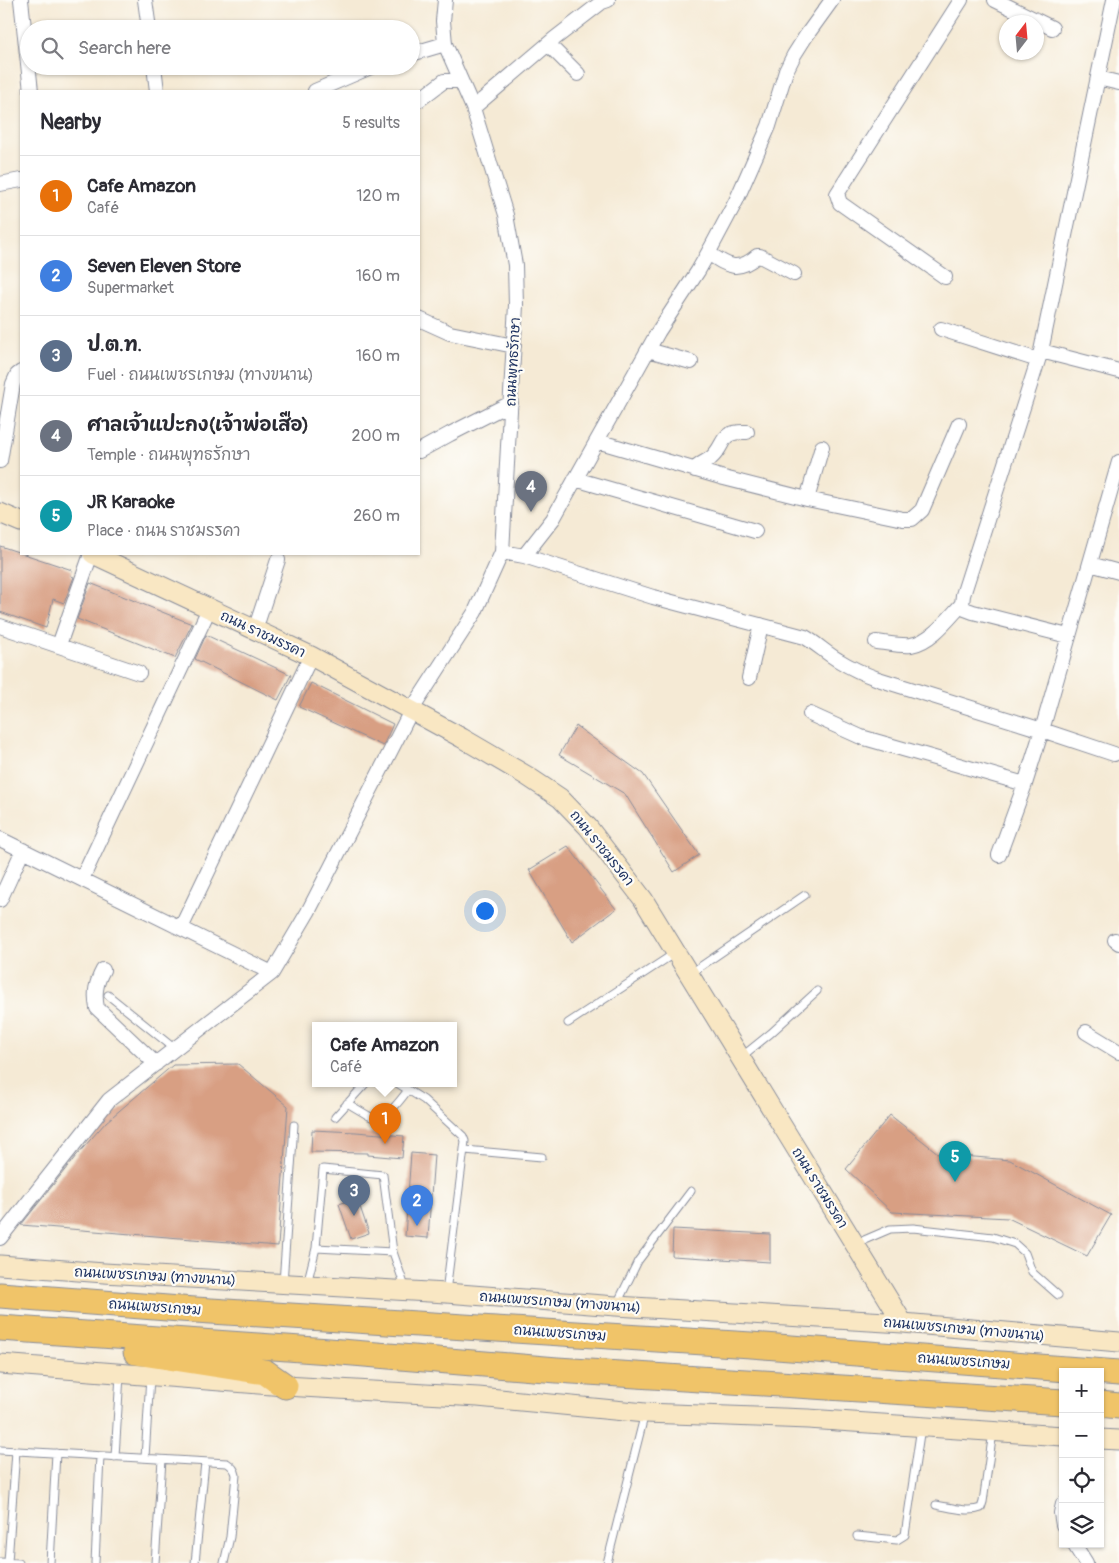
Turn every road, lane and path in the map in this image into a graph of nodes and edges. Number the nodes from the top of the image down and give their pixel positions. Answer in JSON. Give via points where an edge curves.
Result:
{"nodes":[{"id":1,"x":21,"y":0,"type":"edge"},
{"id":2,"x":145,"y":0,"type":"edge"},
{"id":3,"x":445,"y":0,"type":"edge"},
{"id":4,"x":608,"y":0,"type":"edge"},
{"id":5,"x":832,"y":0,"type":"edge"},
{"id":6,"x":961,"y":0,"type":"edge"},
{"id":7,"x":995,"y":0,"type":"edge"},
{"id":8,"x":1114,"y":0,"type":"edge"},
{"id":9,"x":23,"y":20,"type":"edge"},
{"id":10,"x":148,"y":20,"type":"edge"},
{"id":11,"x":1052,"y":28,"type":"dead end"},
{"id":12,"x":444,"y":44,"type":"junction"},
{"id":13,"x":548,"y":44,"type":"junction"},
{"id":14,"x":420,"y":51,"type":"edge"},
{"id":15,"x":578,"y":74,"type":"dead end"},
{"id":16,"x":29,"y":75,"type":"edge"},
{"id":17,"x":155,"y":75,"type":"edge"},
{"id":18,"x":353,"y":75,"type":"edge"},
{"id":19,"x":1098,"y":78,"type":"junction"},
{"id":20,"x":461,"y":81,"type":"junction"},
{"id":21,"x":1119,"y":83,"type":"edge"},
{"id":22,"x":31,"y":90,"type":"edge"},
{"id":23,"x":157,"y":90,"type":"edge"},
{"id":24,"x":319,"y":90,"type":"edge"},
{"id":25,"x":420,"y":99,"type":"edge"},
{"id":26,"x":473,"y":108,"type":"junction"},
{"id":27,"x":20,"y":180,"type":"edge"},
{"id":28,"x":0,"y":184,"type":"edge"},
{"id":29,"x":708,"y":253,"type":"junction"},
{"id":30,"x":794,"y":274,"type":"dead end"},
{"id":31,"x":945,"y":277,"type":"dead end"},
{"id":32,"x":420,"y":319,"type":"edge"},
{"id":33,"x":941,"y":329,"type":"dead end"},
{"id":34,"x":514,"y":346,"type":"junction"},
{"id":35,"x":648,"y":350,"type":"junction"},
{"id":36,"x":1040,"y":356,"type":"junction"},
{"id":37,"x":691,"y":362,"type":"dead end"},
{"id":38,"x":1119,"y":372,"type":"edge"},
{"id":39,"x":20,"y":373,"type":"edge"},
{"id":40,"x":511,"y":403,"type":"junction"},
{"id":41,"x":959,"y":424,"type":"dead end"},
{"id":42,"x":747,"y":432,"type":"dead end"},
{"id":43,"x":597,"y":441,"type":"junction"},
{"id":44,"x":822,"y":447,"type":"dead end"},
{"id":45,"x":420,"y":450,"type":"edge"},
{"id":46,"x":0,"y":461,"type":"edge"},
{"id":47,"x":1119,"y":462,"type":"edge"},
{"id":48,"x":695,"y":470,"type":"junction"},
{"id":49,"x":575,"y":479,"type":"junction"},
{"id":50,"x":807,"y":499,"type":"junction"},
{"id":51,"x":0,"y":513,"type":"edge"},
{"id":52,"x":20,"y":522,"type":"edge"},
{"id":53,"x":755,"y":531,"type":"dead end"},
{"id":54,"x":502,"y":552,"type":"junction"},
{"id":55,"x":95,"y":555,"type":"edge"},
{"id":56,"x":97,"y":555,"type":"edge"},
{"id":57,"x":524,"y":556,"type":"junction"},
{"id":58,"x":278,"y":560,"type":"dead end"},
{"id":59,"x":1090,"y":564,"type":"junction"},
{"id":60,"x":1119,"y":572,"type":"edge"},
{"id":61,"x":962,"y":604,"type":"junction"},
{"id":62,"x":209,"y":609,"type":"junction"},
{"id":63,"x":761,"y":625,"type":"junction"},
{"id":64,"x":0,"y":626,"type":"edge"},
{"id":65,"x":255,"y":630,"type":"junction"},
{"id":66,"x":1068,"y":636,"type":"junction"},
{"id":67,"x":876,"y":642,"type":"dead end"},
{"id":68,"x":59,"y":645,"type":"junction"},
{"id":69,"x":311,"y":656,"type":"junction"},
{"id":70,"x":139,"y":672,"type":"dead end"},
{"id":71,"x":748,"y":678,"type":"dead end"},
{"id":72,"x":411,"y":711,"type":"junction"},
{"id":73,"x":810,"y":714,"type":"dead end"},
{"id":74,"x":1042,"y":730,"type":"junction"},
{"id":75,"x":1114,"y":754,"type":"dead end"},
{"id":76,"x":1025,"y":784,"type":"junction"},
{"id":77,"x":0,"y":839,"type":"edge"},
{"id":78,"x":23,"y":850,"type":"junction"},
{"id":79,"x":999,"y":855,"type":"dead end"},
{"id":80,"x":82,"y":879,"type":"junction"},
{"id":81,"x":805,"y":895,"type":"dead end"},
{"id":82,"x":0,"y":900,"type":"edge"},
{"id":83,"x":181,"y":928,"type":"junction"},
{"id":84,"x":675,"y":952,"type":"junction"},
{"id":85,"x":103,"y":970,"type":"dead end"},
{"id":86,"x":272,"y":973,"type":"junction"},
{"id":87,"x":689,"y":975,"type":"junction"},
{"id":88,"x":817,"y":991,"type":"dead end"},
{"id":89,"x":108,"y":995,"type":"dead end"},
{"id":90,"x":568,"y":1023,"type":"dead end"},
{"id":91,"x":1086,"y":1032,"type":"dead end"},
{"id":92,"x":174,"y":1049,"type":"junction"},
{"id":93,"x":1119,"y":1052,"type":"edge"},
{"id":94,"x":740,"y":1058,"type":"junction"},
{"id":95,"x":156,"y":1064,"type":"junction"},
{"id":96,"x":362,"y":1087,"type":"edge"},
{"id":97,"x":403,"y":1087,"type":"edge"},
{"id":98,"x":408,"y":1090,"type":"junction"},
{"id":99,"x":347,"y":1103,"type":"junction"},
{"id":100,"x":335,"y":1117,"type":"dead end"},
{"id":101,"x":294,"y":1125,"type":"dead end"},
{"id":102,"x":465,"y":1150,"type":"junction"},
{"id":103,"x":542,"y":1157,"type":"dead end"},
{"id":104,"x":691,"y":1191,"type":"dead end"},
{"id":105,"x":0,"y":1238,"type":"edge"},
{"id":106,"x":854,"y":1244,"type":"junction"},
{"id":107,"x":316,"y":1248,"type":"junction"},
{"id":108,"x":394,"y":1252,"type":"junction"},
{"id":109,"x":0,"y":1265,"type":"edge"},
{"id":110,"x":283,"y":1283,"type":"junction"},
{"id":111,"x":307,"y":1285,"type":"junction"},
{"id":112,"x":407,"y":1291,"type":"junction"},
{"id":113,"x":446,"y":1293,"type":"junction"},
{"id":114,"x":0,"y":1295,"type":"edge"},
{"id":115,"x":1058,"y":1295,"type":"dead end"},
{"id":116,"x":616,"y":1306,"type":"junction"},
{"id":117,"x":903,"y":1323,"type":"junction"},
{"id":118,"x":0,"y":1328,"type":"edge"},
{"id":119,"x":58,"y":1332,"type":"junction"},
{"id":120,"x":1119,"y":1342,"type":"edge"},
{"id":121,"x":0,"y":1364,"type":"edge"},
{"id":122,"x":120,"y":1372,"type":"junction"},
{"id":123,"x":1119,"y":1373,"type":"edge"},
{"id":124,"x":150,"y":1374,"type":"junction"},
{"id":125,"x":285,"y":1386,"type":"junction"},
{"id":126,"x":1059,"y":1402,"type":"edge"},
{"id":127,"x":1104,"y":1404,"type":"edge"},
{"id":128,"x":1119,"y":1406,"type":"edge"},
{"id":129,"x":645,"y":1413,"type":"junction"},
{"id":130,"x":921,"y":1427,"type":"junction"},
{"id":131,"x":993,"y":1432,"type":"junction"},
{"id":132,"x":1059,"y":1436,"type":"edge"},
{"id":133,"x":1104,"y":1439,"type":"edge"},
{"id":134,"x":1119,"y":1440,"type":"edge"},
{"id":135,"x":0,"y":1450,"type":"edge"},
{"id":136,"x":16,"y":1451,"type":"junction"},
{"id":137,"x":56,"y":1453,"type":"junction"},
{"id":138,"x":100,"y":1456,"type":"junction"},
{"id":139,"x":115,"y":1457,"type":"junction"},
{"id":140,"x":144,"y":1458,"type":"junction"},
{"id":141,"x":162,"y":1460,"type":"junction"},
{"id":142,"x":205,"y":1462,"type":"junction"},
{"id":143,"x":936,"y":1505,"type":"dead end"},
{"id":144,"x":857,"y":1536,"type":"dead end"},
{"id":145,"x":1077,"y":1548,"type":"edge"},
{"id":146,"x":0,"y":1562,"type":"edge"},
{"id":147,"x":8,"y":1562,"type":"edge"},
{"id":148,"x":19,"y":1563,"type":"edge"},
{"id":149,"x":50,"y":1563,"type":"edge"},
{"id":150,"x":95,"y":1563,"type":"edge"},
{"id":151,"x":155,"y":1563,"type":"edge"},
{"id":152,"x":195,"y":1563,"type":"edge"},
{"id":153,"x":224,"y":1563,"type":"edge"},
{"id":154,"x":607,"y":1563,"type":"edge"},
{"id":155,"x":1086,"y":1563,"type":"edge"}],
"edges":[{"from":1,"to":9,"type":"street"},
{"from":2,"to":10,"type":"street"},
{"from":3,"to":12,"type":"street","name":"ถนนพุทธรักษา"},
{"from":4,"to":13,"type":"street"},
{"from":5,"to":29,"type":"street","via":[[786,71],[769,126],[736,202]]},
{"from":6,"to":31,"type":"street","via":[[837,194],[840,203]]},
{"from":7,"to":11,"type":"street"},
{"from":8,"to":19,"type":"street"},
{"from":12,"to":14,"type":"street"},
{"from":12,"to":20,"type":"street","name":"ถนนพุทธรักษา"},
{"from":13,"to":15,"type":"street"},
{"from":13,"to":26,"type":"street"},
{"from":16,"to":22,"type":"street"},
{"from":17,"to":23,"type":"street"},
{"from":18,"to":24,"type":"street"},
{"from":19,"to":21,"type":"street"},
{"from":19,"to":36,"type":"street"},
{"from":20,"to":25,"type":"street","via":[[444,81]]},
{"from":20,"to":26,"type":"street","name":"ถนนพุทธรักษา"},
{"from":26,"to":34,"type":"street","name":"ถนนพุทธรักษา","via":[[506,215],[515,265]]},
{"from":27,"to":28,"type":"street"},
{"from":29,"to":30,"type":"street","via":[[735,266],[743,266],[760,256]]},
{"from":29,"to":35,"type":"street"},
{"from":32,"to":34,"type":"street","via":[[450,333]]},
{"from":33,"to":36,"type":"street"},
{"from":34,"to":40,"type":"street","name":"ถนนพุทธรักษา"},
{"from":35,"to":37,"type":"street"},
{"from":35,"to":43,"type":"street"},
{"from":36,"to":38,"type":"street"},
{"from":36,"to":61,"type":"street"},
{"from":39,"to":46,"type":"street","via":[[13,384]]},
{"from":40,"to":45,"type":"street"},
{"from":40,"to":54,"type":"street","name":"ถนนพุทธรักษา"},
{"from":41,"to":50,"type":"street","via":[[922,510],[912,519]]},
{"from":42,"to":48,"type":"street","via":[[727,436],[713,456],[698,464]]},
{"from":43,"to":48,"type":"street"},
{"from":43,"to":49,"type":"street"},
{"from":44,"to":50,"type":"street"},
{"from":47,"to":59,"type":"street"},
{"from":48,"to":50,"type":"street"},
{"from":49,"to":53,"type":"street"},
{"from":49,"to":57,"type":"street","via":[[553,519]]},
{"from":51,"to":52,"type":"main road"},
{"from":54,"to":57,"type":"street"},
{"from":54,"to":72,"type":"street","name":"ถนนพุทธรักษา","via":[[475,612]]},
{"from":55,"to":68,"type":"street"},
{"from":56,"to":62,"type":"main road","name":"ถนน ราชมรรคา"},
{"from":57,"to":63,"type":"street","via":[[653,597]]},
{"from":58,"to":65,"type":"street"},
{"from":59,"to":60,"type":"street"},
{"from":59,"to":66,"type":"street"},
{"from":61,"to":66,"type":"street","via":[[973,612]]},
{"from":61,"to":67,"type":"street","via":[[941,628],[913,645]]},
{"from":62,"to":65,"type":"main road","name":"ถนน ราชมรรคา"},
{"from":62,"to":80,"type":"street"},
{"from":63,"to":71,"type":"street"},
{"from":63,"to":74,"type":"street","via":[[805,637],[853,670]]},
{"from":64,"to":68,"type":"street"},
{"from":65,"to":69,"type":"main road","name":"ถนน ราชมรรคา"},
{"from":66,"to":74,"type":"street"},
{"from":68,"to":70,"type":"street"},
{"from":69,"to":72,"type":"main road","name":"ถนน ราชมรรคา"},
{"from":69,"to":83,"type":"street"},
{"from":72,"to":84,"type":"main road","name":"ถนน ราชมรรคา","via":[[560,798],[588,827],[643,899]]},
{"from":72,"to":86,"type":"street","name":"ถนนพุทธรักษา","via":[[308,912]]},
{"from":73,"to":76,"type":"street","via":[[856,735]]},
{"from":74,"to":75,"type":"street"},
{"from":74,"to":76,"type":"street"},
{"from":76,"to":79,"type":"street"},
{"from":77,"to":78,"type":"street"},
{"from":78,"to":80,"type":"street"},
{"from":78,"to":82,"type":"street"},
{"from":80,"to":83,"type":"street"},
{"from":81,"to":87,"type":"lane"},
{"from":83,"to":86,"type":"street"},
{"from":84,"to":87,"type":"main road","name":"ถนน ราชมรรคา"},
{"from":84,"to":90,"type":"lane"},
{"from":85,"to":95,"type":"street","via":[[97,981],[96,1008]]},
{"from":86,"to":92,"type":"street"},
{"from":87,"to":94,"type":"main road","name":"ถนน ราชมรรคา"},
{"from":88,"to":94,"type":"lane"},
{"from":89,"to":92,"type":"lane"},
{"from":91,"to":93,"type":"street"},
{"from":92,"to":95,"type":"street"},
{"from":94,"to":106,"type":"main road","name":"ถนน ราชมรรคา"},
{"from":95,"to":105,"type":"street","via":[[109,1100]]},
{"from":96,"to":99,"type":"lane"},
{"from":97,"to":98,"type":"lane"},
{"from":98,"to":99,"type":"lane","via":[[396,1106],[377,1118]]},
{"from":98,"to":102,"type":"lane","via":[[424,1100],[463,1136]]},
{"from":99,"to":100,"type":"lane"},
{"from":101,"to":110,"type":"lane"},
{"from":102,"to":103,"type":"lane"},
{"from":102,"to":113,"type":"lane"},
{"from":104,"to":116,"type":"lane","via":[[638,1261]]},
{"from":106,"to":115,"type":"lane","via":[[890,1229],[913,1228],[993,1236],[1015,1244],[1025,1252],[1032,1272]]},
{"from":106,"to":117,"type":"main road","name":"ถนน ราชมรรคา"},
{"from":107,"to":108,"type":"lane"},
{"from":107,"to":108,"type":"lane","via":[[323,1169],[383,1175]]},
{"from":107,"to":111,"type":"lane"},
{"from":108,"to":112,"type":"lane"},
{"from":109,"to":110,"type":"main road","name":"ถนนเพชรเกษม (ทางขนาน)"},
{"from":110,"to":111,"type":"main road","name":"ถนนเพชรเกษม (ทางขนาน)"},
{"from":111,"to":112,"type":"main road","name":"ถนนเพชรเกษม (ทางขนาน)"},
{"from":112,"to":113,"type":"main road","name":"ถนนเพชรเกษม (ทางขนาน)"},
{"from":113,"to":116,"type":"main road","name":"ถนนเพชรเกษม (ทางขนาน)"},
{"from":114,"to":123,"type":"highway","name":"ถนนเพชรเกษม"},
{"from":116,"to":117,"type":"main road","name":"ถนนเพชรเกษม (ทางขนาน)"},
{"from":117,"to":120,"type":"main road","name":"ถนนเพชรเกษม (ทางขนาน)"},
{"from":118,"to":119,"type":"highway"},
{"from":119,"to":125,"type":"highway","via":[[68,1342],[265,1372]]},
{"from":119,"to":126,"type":"highway","via":[[548,1369]]},
{"from":121,"to":122,"type":"main road"},
{"from":122,"to":124,"type":"main road"},
{"from":122,"to":139,"type":"lane"},
{"from":124,"to":125,"type":"main road"},
{"from":124,"to":140,"type":"lane"},
{"from":125,"to":129,"type":"main road","via":[[478,1397]]},
{"from":127,"to":128,"type":"highway"},
{"from":129,"to":130,"type":"main road"},
{"from":129,"to":154,"type":"lane"},
{"from":130,"to":131,"type":"main road"},
{"from":130,"to":144,"type":"lane","via":[[905,1535],[897,1540]]},
{"from":131,"to":132,"type":"main road"},
{"from":131,"to":143,"type":"lane","via":[[981,1508]]},
{"from":133,"to":134,"type":"main road"},
{"from":135,"to":136,"type":"lane"},
{"from":136,"to":137,"type":"lane"},
{"from":136,"to":147,"type":"lane"},
{"from":137,"to":138,"type":"lane"},
{"from":137,"to":149,"type":"lane"},
{"from":138,"to":139,"type":"lane"},
{"from":138,"to":150,"type":"lane"},
{"from":139,"to":140,"type":"lane"},
{"from":140,"to":141,"type":"lane"},
{"from":141,"to":142,"type":"lane"},
{"from":141,"to":151,"type":"lane"},
{"from":142,"to":152,"type":"lane"},
{"from":142,"to":153,"type":"lane","via":[[226,1463],[236,1475]]},
{"from":145,"to":155,"type":"street"},
{"from":146,"to":147,"type":"lane"},
{"from":147,"to":148,"type":"lane"}]}
